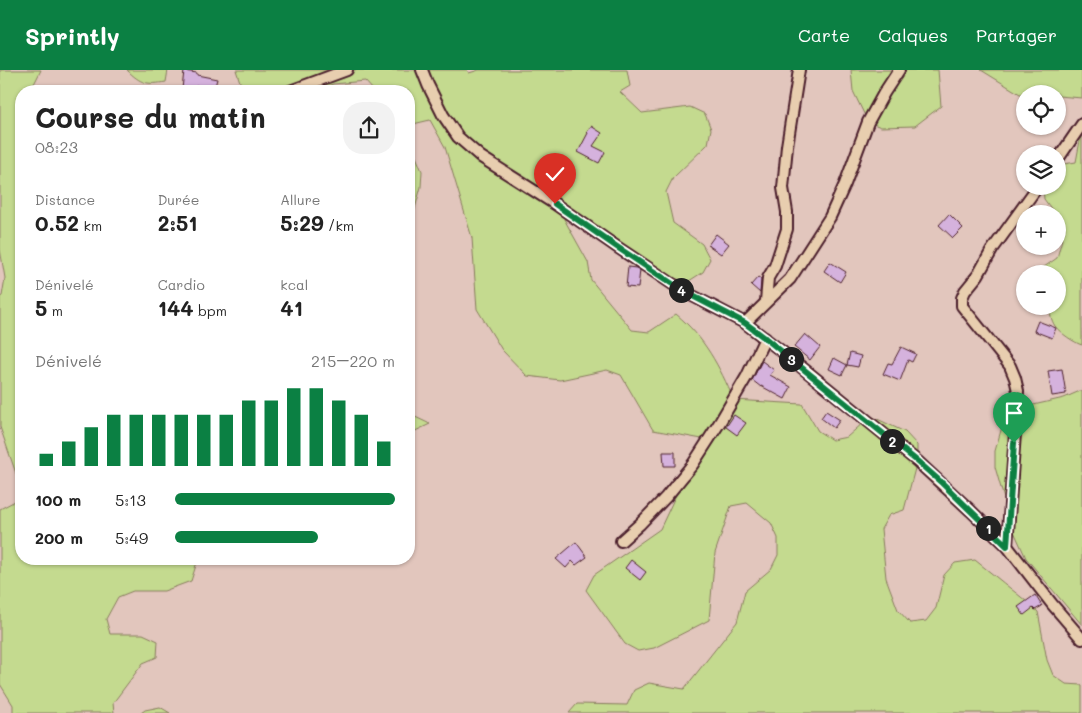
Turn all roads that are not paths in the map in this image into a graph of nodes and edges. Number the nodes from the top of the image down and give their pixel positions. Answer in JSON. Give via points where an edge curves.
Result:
{"nodes":[{"id":1,"x":347,"y":70,"type":"edge"},
{"id":2,"x":422,"y":70,"type":"edge"},
{"id":3,"x":799,"y":70,"type":"edge"},
{"id":4,"x":899,"y":70,"type":"edge"},
{"id":5,"x":306,"y":85,"type":"edge"},
{"id":6,"x":1082,"y":124,"type":"edge"},
{"id":7,"x":1066,"y":147,"type":"edge"},
{"id":8,"x":1032,"y":195,"type":"edge"},
{"id":9,"x":766,"y":301,"type":"junction"},
{"id":10,"x":745,"y":323,"type":"junction"},
{"id":11,"x":765,"y":338,"type":"junction"},
{"id":12,"x":621,"y":541,"type":"dead end"},
{"id":13,"x":1007,"y":546,"type":"junction"},
{"id":14,"x":1082,"y":638,"type":"edge"}],
"edges":[{"from":1,"to":5,"type":"street"},
{"from":2,"to":10,"type":"street","via":[[443,115],[458,136],[481,157],[683,291]]},
{"from":3,"to":9,"type":"street","via":[[783,188],[787,229],[768,278]]},
{"from":4,"to":9,"type":"street","via":[[868,122],[830,217],[790,279]]},
{"from":6,"to":7,"type":"street"},
{"from":8,"to":13,"type":"street","via":[[962,298],[962,306],[1010,366],[1018,391]]},
{"from":9,"to":10,"type":"street"},
{"from":10,"to":11,"type":"street"},
{"from":11,"to":12,"type":"street","via":[[747,376],[693,464],[666,497]]},
{"from":11,"to":13,"type":"street","via":[[917,461]]},
{"from":13,"to":14,"type":"street"}]}
